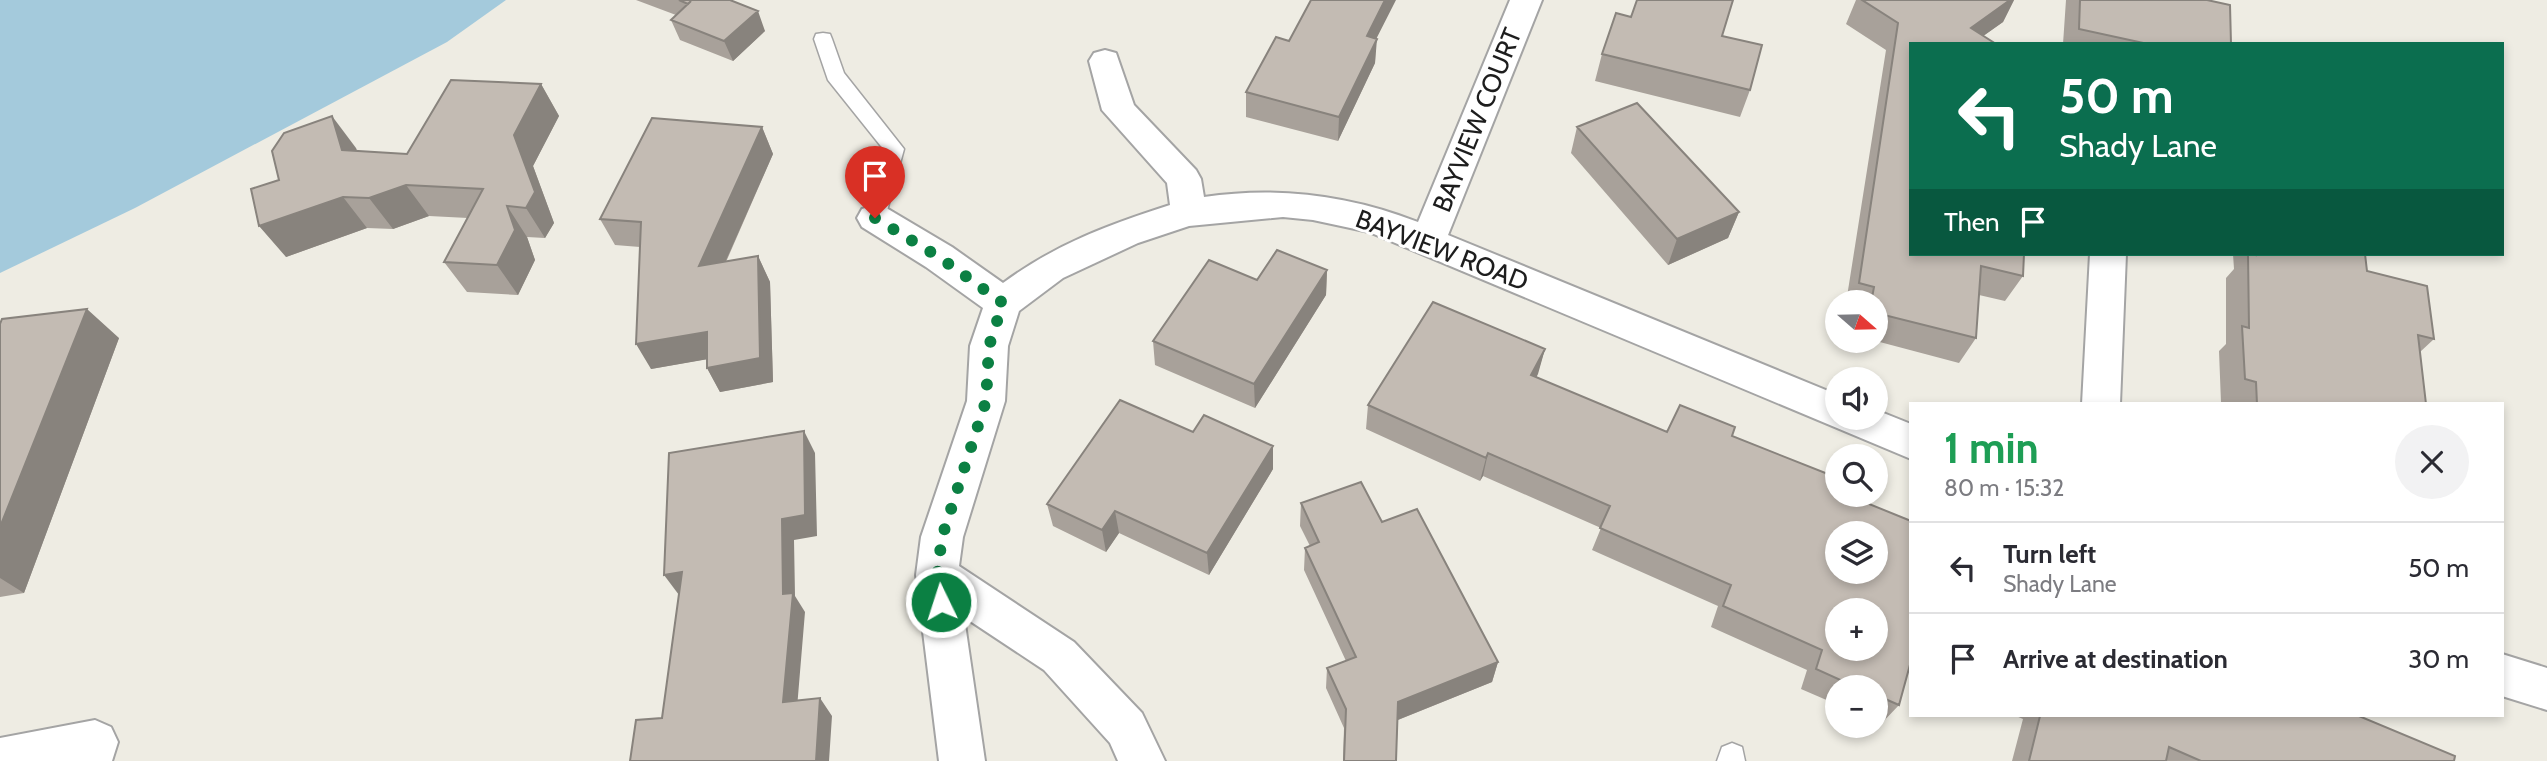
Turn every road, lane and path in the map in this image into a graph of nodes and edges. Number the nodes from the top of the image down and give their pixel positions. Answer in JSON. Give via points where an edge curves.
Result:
{"nodes":[{"id":1,"x":1526,"y":0,"type":"edge"},
{"id":2,"x":823,"y":39,"type":"dead end"},
{"id":3,"x":1105,"y":61,"type":"dead end"},
{"id":4,"x":1189,"y":213,"type":"junction"},
{"id":5,"x":875,"y":218,"type":"joint"},
{"id":6,"x":1428,"y":241,"type":"junction"},
{"id":7,"x":2108,"y":256,"type":"edge"},
{"id":8,"x":1003,"y":303,"type":"junction"},
{"id":9,"x":2101,"y":402,"type":"edge"},
{"id":10,"x":1825,"y":407,"type":"edge"},
{"id":11,"x":1882,"y":430,"type":"edge"},
{"id":12,"x":1909,"y":441,"type":"edge"},
{"id":13,"x":937,"y":576,"type":"junction"},
{"id":14,"x":2504,"y":676,"type":"edge"},
{"id":15,"x":2547,"y":689,"type":"edge"},
{"id":16,"x":0,"y":760,"type":"edge"},
{"id":17,"x":89,"y":761,"type":"edge"},
{"id":18,"x":962,"y":761,"type":"edge"},
{"id":19,"x":1142,"y":761,"type":"edge"}],
"edges":[{"from":1,"to":6,"type":"street","name":"BAYVIEW COURT"},
{"from":2,"to":5,"type":"lane","via":[[835,75],[894,149]]},
{"from":3,"to":4,"type":"street","via":[[1119,110],[1184,179]]},
{"from":4,"to":6,"type":"street","name":"BAYVIEW ROAD","via":[[1251,205],[1313,207],[1375,220]]},
{"from":4,"to":8,"type":"street","name":"BAYVIEW ROAD","via":[[1125,233],[1050,268]]},
{"from":5,"to":8,"type":"street"},
{"from":6,"to":10,"type":"street","name":"BAYVIEW ROAD"},
{"from":7,"to":9,"type":"street"},
{"from":8,"to":13,"type":"street","via":[[989,346],[986,401],[942,537]]},
{"from":11,"to":12,"type":"street"},
{"from":13,"to":18,"type":"street"},
{"from":13,"to":19,"type":"street","via":[[1059,656],[1126,728]]},
{"from":14,"to":15,"type":"street"},
{"from":16,"to":17,"type":"street","via":[[94,742]]}]}
